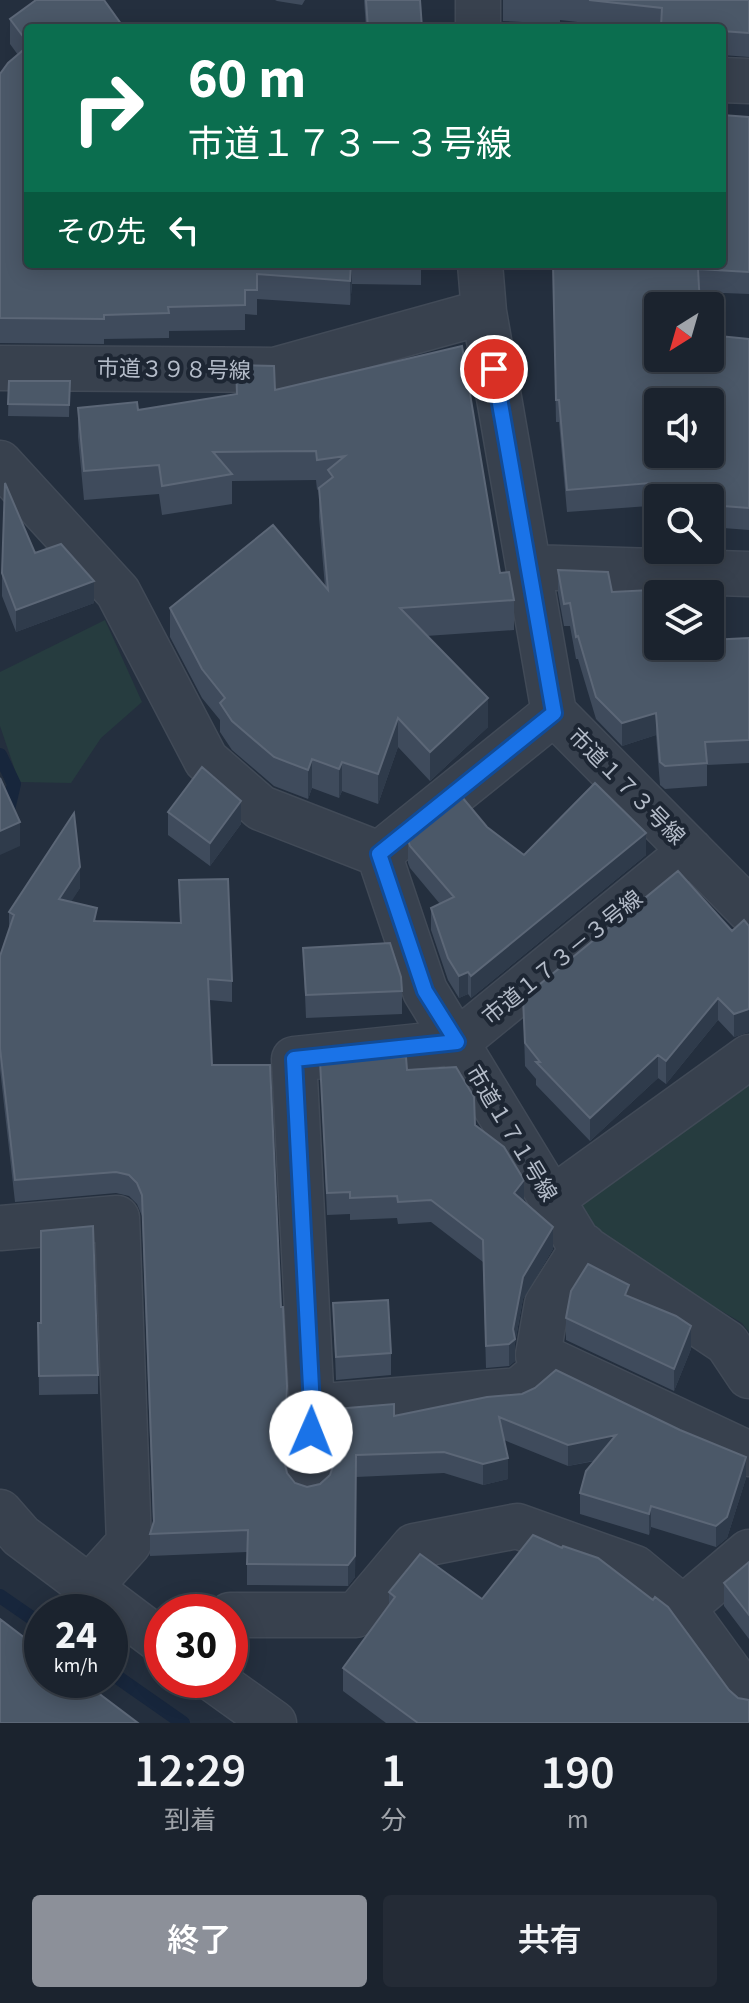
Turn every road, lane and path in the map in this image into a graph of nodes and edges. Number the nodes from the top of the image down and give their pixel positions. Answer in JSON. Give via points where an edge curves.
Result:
{"nodes":[{"id":1,"x":478,"y":0,"type":"edge"},
{"id":2,"x":478,"y":24,"type":"edge"},
{"id":3,"x":726,"y":80,"type":"edge"},
{"id":4,"x":749,"y":81,"type":"edge"},
{"id":5,"x":480,"y":268,"type":"edge"},
{"id":6,"x":484,"y":312,"type":"junction"},
{"id":7,"x":0,"y":368,"type":"edge"},
{"id":8,"x":0,"y":463,"type":"edge"},
{"id":9,"x":529,"y":567,"type":"junction"},
{"id":10,"x":749,"y":574,"type":"edge"},
{"id":11,"x":554,"y":713,"type":"junction"},
{"id":12,"x":691,"y":851,"type":"junction"},
{"id":13,"x":379,"y":854,"type":"junction"},
{"id":14,"x":749,"y":910,"type":"edge"},
{"id":15,"x":457,"y":1042,"type":"junction"},
{"id":16,"x":749,"y":1057,"type":"edge"},
{"id":17,"x":552,"y":1199,"type":"junction"},
{"id":18,"x":0,"y":1228,"type":"edge"},
{"id":19,"x":584,"y":1246,"type":"junction"},
{"id":20,"x":551,"y":1363,"type":"junction"},
{"id":21,"x":749,"y":1376,"type":"edge"},
{"id":22,"x":312,"y":1407,"type":"junction"},
{"id":23,"x":749,"y":1454,"type":"edge"},
{"id":24,"x":309,"y":1483,"type":"edge"},
{"id":25,"x":0,"y":1512,"type":"edge"},
{"id":26,"x":749,"y":1552,"type":"edge"},
{"id":27,"x":88,"y":1589,"type":"junction"},
{"id":28,"x":683,"y":1608,"type":"junction"},
{"id":29,"x":248,"y":1615,"type":"edge"},
{"id":30,"x":144,"y":1629,"type":"edge"},
{"id":31,"x":239,"y":1698,"type":"edge"},
{"id":32,"x":749,"y":1699,"type":"edge"},
{"id":33,"x":274,"y":1723,"type":"edge"}],
"edges":[{"from":1,"to":2,"type":"street"},
{"from":3,"to":4,"type":"street"},
{"from":5,"to":6,"type":"street","name":"市道１７３号線"},
{"from":6,"to":7,"type":"street","name":"市道３９８号線","via":[[275,370]]},
{"from":6,"to":9,"type":"street","name":"市道１７３号線"},
{"from":8,"to":13,"type":"street","via":[[118,592],[206,760],[261,808]]},
{"from":9,"to":10,"type":"street"},
{"from":9,"to":11,"type":"street","name":"市道１７３号線"},
{"from":11,"to":12,"type":"street","name":"市道１７３号線"},
{"from":11,"to":13,"type":"street"},
{"from":12,"to":14,"type":"street","name":"市道１７３号線"},
{"from":12,"to":15,"type":"street","name":"市道１７３－３号線"},
{"from":13,"to":15,"type":"street","name":"市道１７１号線","via":[[425,991]]},
{"from":15,"to":17,"type":"street","name":"市道１７１号線"},
{"from":15,"to":22,"type":"street","via":[[294,1059]]},
{"from":16,"to":17,"type":"street"},
{"from":17,"to":19,"type":"street","name":"市道１７１号線"},
{"from":18,"to":27,"type":"street","via":[[117,1218],[129,1543]]},
{"from":19,"to":20,"type":"street","via":[[547,1304],[538,1355]]},
{"from":19,"to":21,"type":"street","name":"市道１７１号線","via":[[727,1343]]},
{"from":20,"to":22,"type":"street","via":[[519,1390]]},
{"from":20,"to":23,"type":"street"},
{"from":22,"to":24,"type":"street"},
{"from":25,"to":27,"type":"street","via":[[21,1536]]},
{"from":26,"to":28,"type":"street"},
{"from":27,"to":30,"type":"street"},
{"from":28,"to":29,"type":"street","via":[[635,1568],[517,1526],[414,1546],[356,1615]]},
{"from":28,"to":32,"type":"street"},
{"from":31,"to":33,"type":"street"}]}
